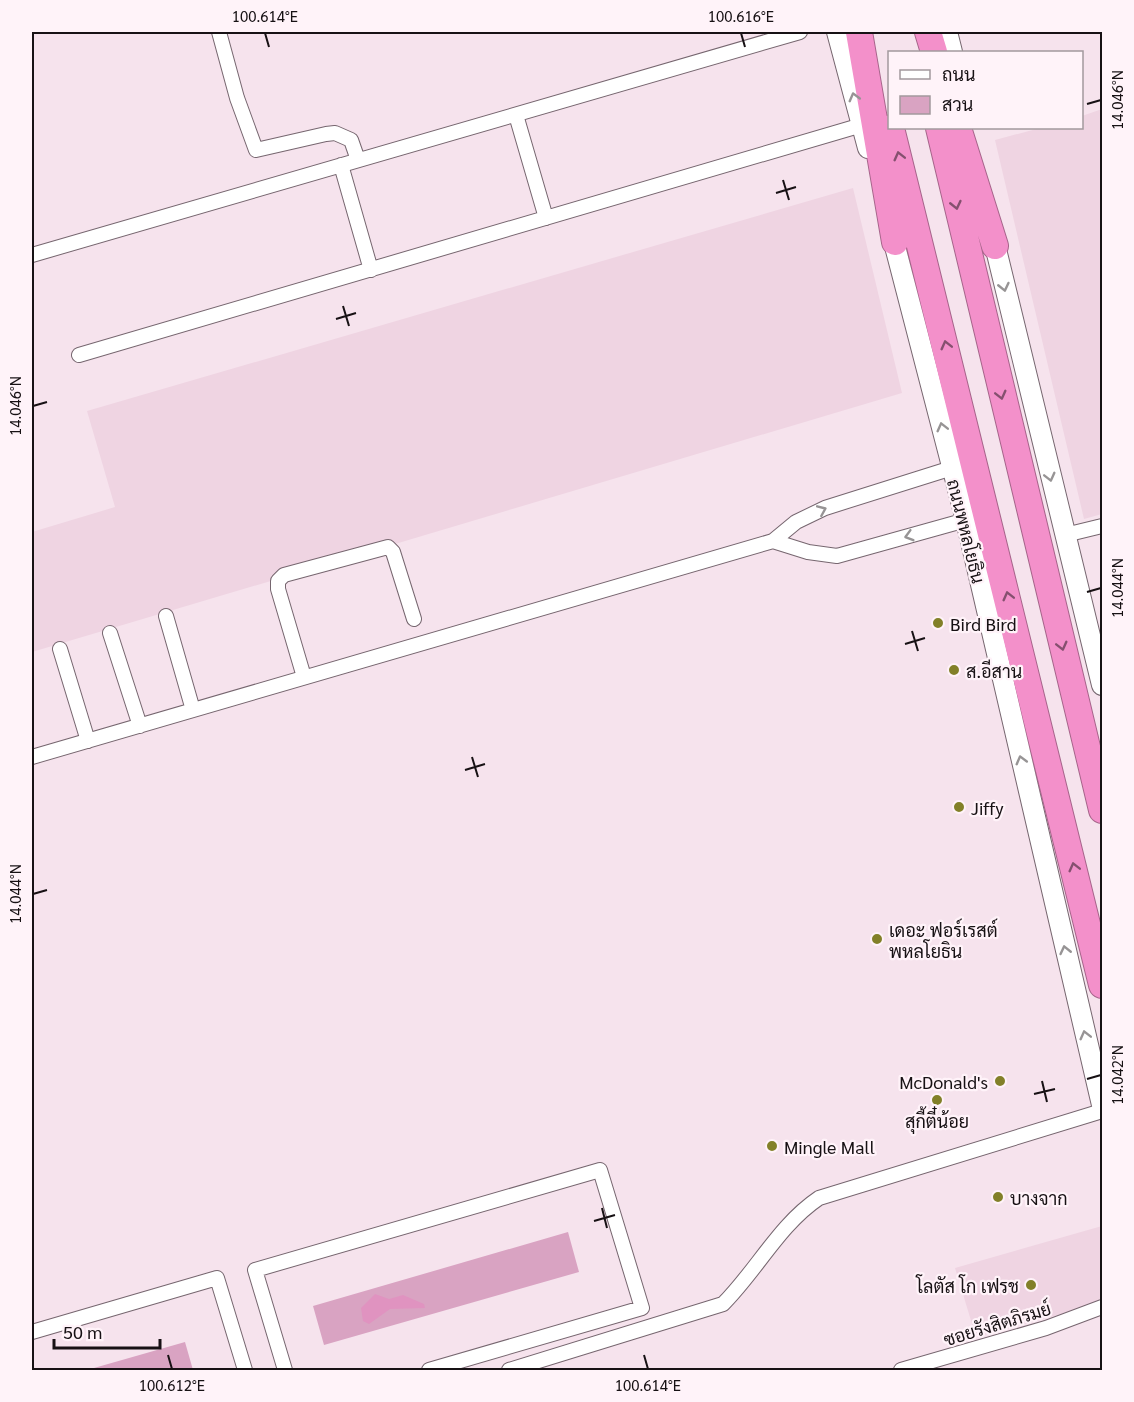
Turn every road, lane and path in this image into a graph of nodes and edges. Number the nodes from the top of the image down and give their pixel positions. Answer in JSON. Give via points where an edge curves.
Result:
{"nodes":[{"id":1,"x":219,"y":32,"type":"edge"},
{"id":2,"x":800,"y":32,"type":"edge"},
{"id":3,"x":837,"y":32,"type":"edge"},
{"id":4,"x":859,"y":32,"type":"edge"},
{"id":5,"x":867,"y":32,"type":"edge"},
{"id":6,"x":918,"y":32,"type":"edge"},
{"id":7,"x":928,"y":32,"type":"edge"},
{"id":8,"x":947,"y":32,"type":"edge"},
{"id":9,"x":922,"y":51,"type":"edge"},
{"id":10,"x":934,"y":51,"type":"edge"},
{"id":11,"x":952,"y":51,"type":"edge"},
{"id":12,"x":888,"y":112,"type":"edge"},
{"id":13,"x":516,"y":115,"type":"junction"},
{"id":14,"x":862,"y":125,"type":"junction"},
{"id":15,"x":891,"y":129,"type":"edge"},
{"id":16,"x":939,"y":129,"type":"edge"},
{"id":17,"x":958,"y":129,"type":"edge"},
{"id":18,"x":969,"y":129,"type":"edge"},
{"id":19,"x":358,"y":160,"type":"junction"},
{"id":20,"x":341,"y":165,"type":"junction"},
{"id":21,"x":546,"y":218,"type":"junction"},
{"id":22,"x":895,"y":242,"type":"junction"},
{"id":23,"x":995,"y":246,"type":"junction"},
{"id":24,"x":32,"y":255,"type":"edge"},
{"id":25,"x":371,"y":270,"type":"junction"},
{"id":26,"x":80,"y":355,"type":"dead end"},
{"id":27,"x":952,"y":468,"type":"junction"},
{"id":28,"x":966,"y":520,"type":"junction"},
{"id":29,"x":1102,"y":526,"type":"edge"},
{"id":30,"x":1065,"y":535,"type":"junction"},
{"id":31,"x":773,"y":541,"type":"junction"},
{"id":32,"x":166,"y":616,"type":"dead end"},
{"id":33,"x":414,"y":619,"type":"dead end"},
{"id":34,"x":110,"y":633,"type":"dead end"},
{"id":35,"x":60,"y":649,"type":"dead end"},
{"id":36,"x":304,"y":677,"type":"junction"},
{"id":37,"x":1102,"y":685,"type":"edge"},
{"id":38,"x":193,"y":710,"type":"junction"},
{"id":39,"x":140,"y":726,"type":"junction"},
{"id":40,"x":88,"y":741,"type":"junction"},
{"id":41,"x":32,"y":758,"type":"edge"},
{"id":42,"x":1102,"y":810,"type":"edge"},
{"id":43,"x":1102,"y":985,"type":"edge"},
{"id":44,"x":1102,"y":1105,"type":"edge"},
{"id":45,"x":1102,"y":1111,"type":"edge"},
{"id":46,"x":1102,"y":1307,"type":"edge"},
{"id":47,"x":32,"y":1332,"type":"edge"},
{"id":48,"x":470,"y":1365,"type":"edge"},
{"id":49,"x":246,"y":1371,"type":"edge"},
{"id":50,"x":285,"y":1371,"type":"edge"},
{"id":51,"x":429,"y":1371,"type":"edge"},
{"id":52,"x":509,"y":1371,"type":"edge"},
{"id":53,"x":901,"y":1371,"type":"edge"}],
"edges":[{"from":1,"to":19,"type":"street","via":[[256,150],[335,133],[351,140]]},
{"from":2,"to":13,"type":"street"},
{"from":14,"to":3,"type":"main road","name":"ถนนพหลโยธิน","one_way":true},
{"from":4,"to":22,"type":"highway"},
{"from":5,"to":12,"type":"highway"},
{"from":6,"to":9,"type":"highway"},
{"from":7,"to":10,"type":"highway"},
{"from":8,"to":11,"type":"main road"},
{"from":13,"to":19,"type":"street"},
{"from":13,"to":21,"type":"street"},
{"from":14,"to":21,"type":"street"},
{"from":14,"to":22,"type":"main road","name":"ถนนพหลโยธิน"},
{"from":43,"to":15,"type":"highway","name":"ถนนพหลโยธิน","one_way":true},
{"from":16,"to":42,"type":"highway","one_way":true},
{"from":17,"to":23,"type":"highway"},
{"from":18,"to":23,"type":"main road"},
{"from":19,"to":20,"type":"street"},
{"from":20,"to":24,"type":"street"},
{"from":20,"to":25,"type":"street"},
{"from":21,"to":25,"type":"street"},
{"from":27,"to":22,"type":"main road","name":"ถนนพหลโยธิน","one_way":true},
{"from":23,"to":30,"type":"main road","one_way":true},
{"from":25,"to":26,"type":"street"},
{"from":27,"to":28,"type":"main road","name":"ถนนพหลโยธิน"},
{"from":31,"to":27,"type":"street","one_way":true,"via":[[796,522],[825,507]]},
{"from":28,"to":31,"type":"street","one_way":true,"via":[[837,556]]},
{"from":44,"to":28,"type":"main road","name":"ถนนพหลโยธิน","one_way":true},
{"from":29,"to":30,"type":"street"},
{"from":30,"to":37,"type":"main road"},
{"from":31,"to":36,"type":"street"},
{"from":32,"to":38,"type":"street"},
{"from":33,"to":36,"type":"street","via":[[393,552],[388,548],[284,575],[278,581],[278,589]]},
{"from":34,"to":39,"type":"street"},
{"from":35,"to":40,"type":"street"},
{"from":36,"to":38,"type":"street"},
{"from":38,"to":39,"type":"street"},
{"from":39,"to":40,"type":"street"},
{"from":40,"to":41,"type":"street"},
{"from":45,"to":52,"type":"street","via":[[819,1198],[800,1211],[723,1304]]},
{"from":46,"to":53,"type":"street","name":"ซอยรังสิตภิรมย์","via":[[1046,1328]]},
{"from":47,"to":49,"type":"street","via":[[217,1278]]},
{"from":48,"to":50,"type":"street","via":[[642,1308],[600,1170],[255,1270]]},
{"from":48,"to":51,"type":"street"}]}
